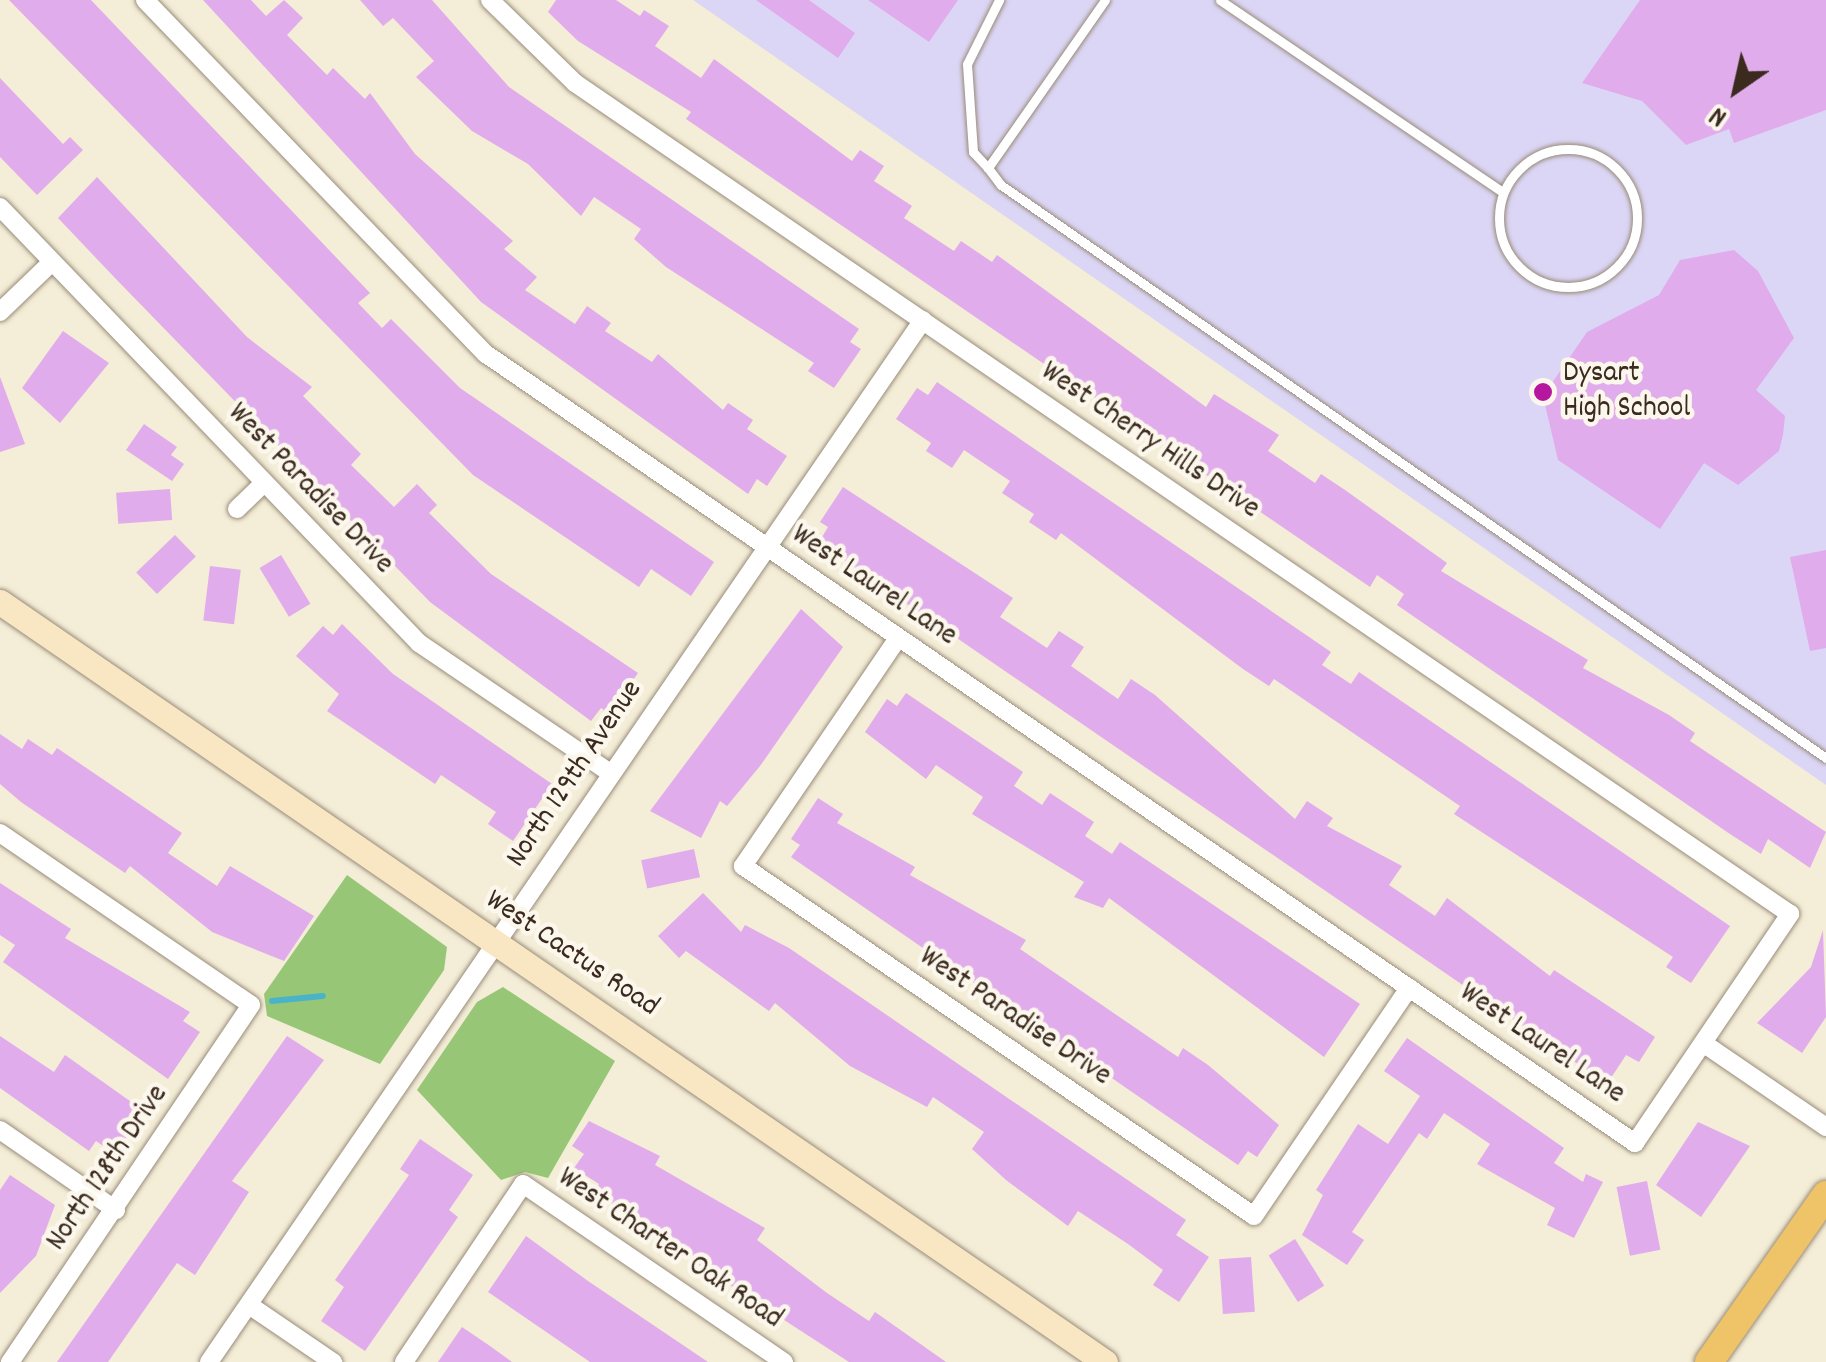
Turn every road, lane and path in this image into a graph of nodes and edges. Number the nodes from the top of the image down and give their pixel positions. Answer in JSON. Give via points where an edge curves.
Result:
{"nodes":[{"id":1,"x":144,"y":0,"type":"edge"},
{"id":2,"x":490,"y":0,"type":"edge"},
{"id":3,"x":999,"y":0,"type":"edge"},
{"id":4,"x":1104,"y":0,"type":"edge"},
{"id":5,"x":1220,"y":0,"type":"edge"},
{"id":6,"x":988,"y":168,"type":"junction"},
{"id":7,"x":1504,"y":192,"type":"junction"},
{"id":8,"x":0,"y":207,"type":"edge"},
{"id":9,"x":52,"y":262,"type":"junction"},
{"id":10,"x":0,"y":312,"type":"edge"},
{"id":11,"x":923,"y":320,"type":"junction"},
{"id":12,"x":264,"y":483,"type":"junction"},
{"id":13,"x":237,"y":509,"type":"dead end"},
{"id":14,"x":766,"y":547,"type":"junction"},
{"id":15,"x":0,"y":602,"type":"edge"},
{"id":16,"x":898,"y":638,"type":"junction"},
{"id":17,"x":1826,"y":758,"type":"edge"},
{"id":18,"x":610,"y":773,"type":"junction"},
{"id":19,"x":0,"y":832,"type":"edge"},
{"id":20,"x":495,"y":943,"type":"junction"},
{"id":21,"x":1409,"y":988,"type":"junction"},
{"id":22,"x":1703,"y":1043,"type":"junction"},
{"id":23,"x":1826,"y":1127,"type":"edge"},
{"id":24,"x":0,"y":1130,"type":"edge"},
{"id":25,"x":1826,"y":1195,"type":"edge"},
{"id":26,"x":116,"y":1210,"type":"junction"},
{"id":27,"x":249,"y":1304,"type":"junction"},
{"id":28,"x":10,"y":1362,"type":"edge"},
{"id":29,"x":208,"y":1362,"type":"edge"},
{"id":30,"x":333,"y":1362,"type":"edge"},
{"id":31,"x":404,"y":1362,"type":"edge"},
{"id":32,"x":784,"y":1362,"type":"edge"},
{"id":33,"x":1105,"y":1362,"type":"edge"},
{"id":34,"x":1709,"y":1362,"type":"edge"}],
"edges":[{"from":1,"to":14,"type":"street","name":"West Laurel Lane","via":[[486,354]]},
{"from":2,"to":11,"type":"street","name":"West Cherry Hills Drive","via":[[575,83]]},
{"from":3,"to":6,"type":"lane","via":[[967,64],[974,152]]},
{"from":4,"to":6,"type":"lane"},
{"from":5,"to":7,"type":"lane"},
{"from":6,"to":17,"type":"lane"},
{"from":7,"to":7,"type":"lane","via":[[1499,226],[1511,257],[1556,286],[1614,270],[1636,236],[1634,194],[1590,152],[1539,156]]},
{"from":8,"to":9,"type":"street","name":"West Paradise Drive"},
{"from":9,"to":10,"type":"street"},
{"from":9,"to":12,"type":"street","name":"West Paradise Drive"},
{"from":11,"to":14,"type":"street","name":"North 129th Avenue"},
{"from":11,"to":22,"type":"street","name":"West Cherry Hills Drive","via":[[1790,914]]},
{"from":12,"to":13,"type":"street"},
{"from":12,"to":18,"type":"street","name":"West Paradise Drive","via":[[420,643]]},
{"from":14,"to":16,"type":"street","name":"West Laurel Lane"},
{"from":14,"to":18,"type":"street","name":"North 129th Avenue"},
{"from":15,"to":20,"type":"main road","name":"West Cactus Road"},
{"from":16,"to":21,"type":"street","name":"West Laurel Lane"},
{"from":16,"to":21,"type":"street","name":"West Paradise Drive","via":[[743,866],[1254,1216]]},
{"from":18,"to":20,"type":"street","name":"North 129th Avenue"},
{"from":19,"to":26,"type":"street","name":"North 128th Drive","via":[[251,1005]]},
{"from":20,"to":27,"type":"street","name":"North 129th Avenue"},
{"from":20,"to":33,"type":"main road","name":"West Cactus Road"},
{"from":21,"to":22,"type":"street","name":"West Laurel Lane","via":[[1635,1143]]},
{"from":22,"to":23,"type":"street"},
{"from":24,"to":26,"type":"street"},
{"from":25,"to":34,"type":"main road"},
{"from":26,"to":28,"type":"street","name":"North 128th Drive"},
{"from":27,"to":29,"type":"street","name":"North 129th Avenue"},
{"from":27,"to":30,"type":"street"},
{"from":31,"to":32,"type":"street","name":"West Charter Oak Road","via":[[523,1184]]}]}
